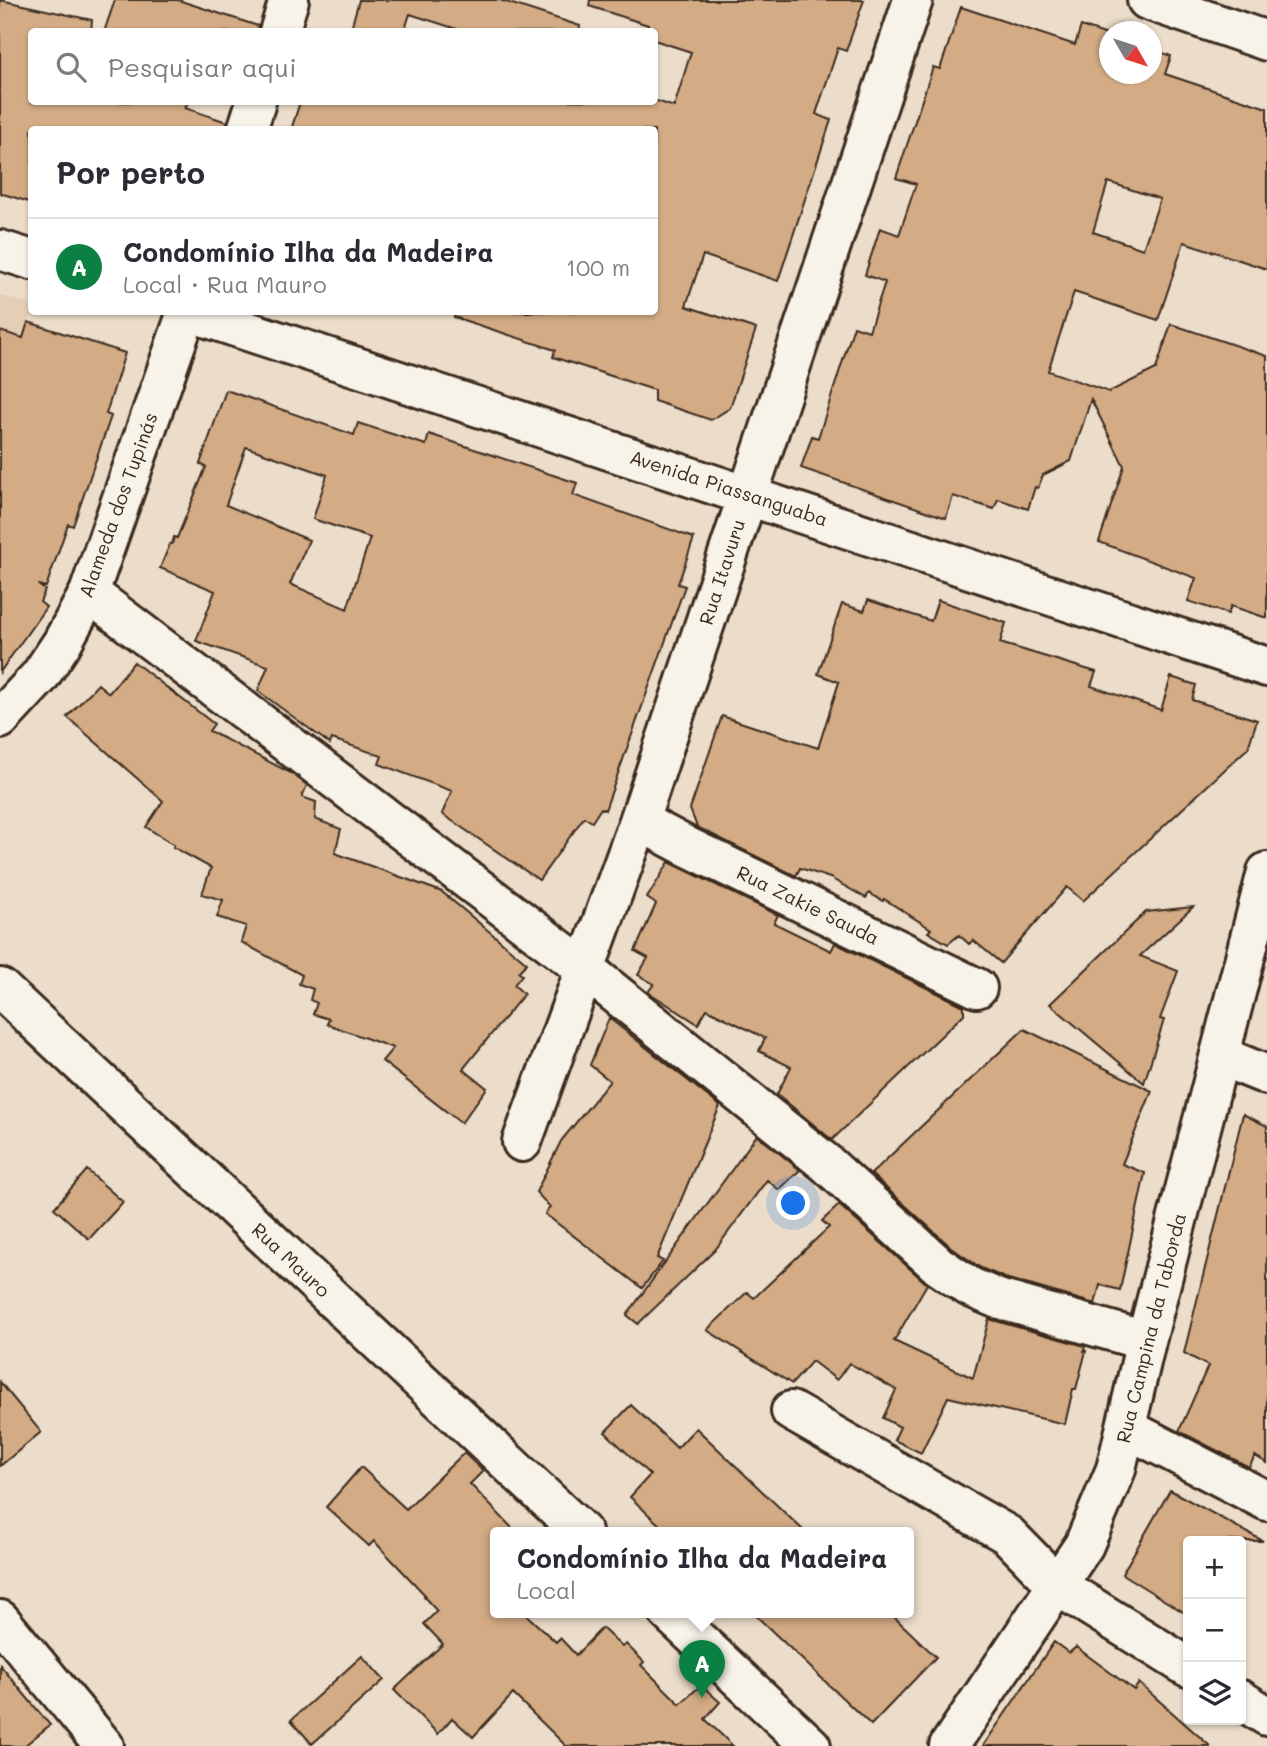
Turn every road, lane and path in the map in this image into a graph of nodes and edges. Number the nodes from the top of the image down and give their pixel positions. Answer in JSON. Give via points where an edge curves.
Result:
{"nodes":[{"id":1,"x":289,"y":0,"type":"edge"},
{"id":2,"x":913,"y":0,"type":"edge"},
{"id":3,"x":1147,"y":0,"type":"edge"},
{"id":4,"x":280,"y":28,"type":"edge"},
{"id":5,"x":1267,"y":41,"type":"edge"},
{"id":6,"x":255,"y":105,"type":"edge"},
{"id":7,"x":248,"y":126,"type":"edge"},
{"id":8,"x":0,"y":250,"type":"edge"},
{"id":9,"x":28,"y":259,"type":"edge"},
{"id":10,"x":187,"y":315,"type":"edge"},
{"id":11,"x":197,"y":315,"type":"edge"},
{"id":12,"x":748,"y":495,"type":"junction"},
{"id":13,"x":89,"y":593,"type":"junction"},
{"id":14,"x":1267,"y":667,"type":"edge"},
{"id":15,"x":0,"y":719,"type":"edge"},
{"id":16,"x":639,"y":821,"type":"junction"},
{"id":17,"x":1267,"y":872,"type":"edge"},
{"id":18,"x":585,"y":969,"type":"junction"},
{"id":19,"x":0,"y":988,"type":"edge"},
{"id":20,"x":978,"y":988,"type":"dead end"},
{"id":21,"x":1220,"y":1056,"type":"junction"},
{"id":22,"x":1267,"y":1075,"type":"edge"},
{"id":23,"x":522,"y":1142,"type":"dead end"},
{"id":24,"x":1146,"y":1341,"type":"junction"},
{"id":25,"x":791,"y":1411,"type":"dead end"},
{"id":26,"x":1126,"y":1428,"type":"junction"},
{"id":27,"x":1267,"y":1501,"type":"edge"},
{"id":28,"x":577,"y":1527,"type":"edge"},
{"id":29,"x":1058,"y":1586,"type":"junction"},
{"id":30,"x":674,"y":1618,"type":"edge"},
{"id":31,"x":0,"y":1620,"type":"edge"},
{"id":32,"x":1183,"y":1664,"type":"edge"},
{"id":33,"x":1246,"y":1703,"type":"edge"},
{"id":34,"x":1267,"y":1716,"type":"edge"},
{"id":35,"x":104,"y":1746,"type":"edge"},
{"id":36,"x":811,"y":1746,"type":"edge"},
{"id":37,"x":949,"y":1746,"type":"edge"}],
"edges":[{"from":1,"to":4,"type":"street"},
{"from":2,"to":12,"type":"street","name":"Rua Itavuru"},
{"from":3,"to":5,"type":"street"},
{"from":6,"to":7,"type":"street"},
{"from":8,"to":9,"type":"street"},
{"from":10,"to":13,"type":"street","name":"Alameda dos Tupinás"},
{"from":11,"to":12,"type":"street","name":"Avenida Piassanguaba"},
{"from":12,"to":14,"type":"street","name":"Avenida Piassanguaba"},
{"from":12,"to":16,"type":"street","name":"Rua Itavuru"},
{"from":13,"to":15,"type":"street","name":"Alameda dos Tupinás","via":[[40,676]]},
{"from":13,"to":18,"type":"street"},
{"from":16,"to":18,"type":"street","name":"Rua Itavuru"},
{"from":16,"to":20,"type":"street","name":"Rua Zakie Sauda"},
{"from":17,"to":21,"type":"street","name":"Rua Campina da Taborda"},
{"from":18,"to":23,"type":"street","name":"Rua Itavuru"},
{"from":18,"to":24,"type":"street","via":[[827,1164],[939,1266],[970,1287]]},
{"from":19,"to":28,"type":"street","name":"Rua Mauro"},
{"from":21,"to":22,"type":"street"},
{"from":21,"to":24,"type":"street","name":"Rua Campina da Taborda"},
{"from":24,"to":26,"type":"street","name":"Rua Campina da Taborda"},
{"from":25,"to":29,"type":"street","via":[[1008,1535]]},
{"from":26,"to":27,"type":"street"},
{"from":26,"to":29,"type":"street","name":"Rua Campina da Taborda","via":[[1116,1469],[1084,1545]]},
{"from":29,"to":32,"type":"street"},
{"from":29,"to":37,"type":"street","name":"Rua Campina da Taborda"},
{"from":30,"to":36,"type":"street"},
{"from":31,"to":35,"type":"street"},
{"from":33,"to":34,"type":"street"}]}
